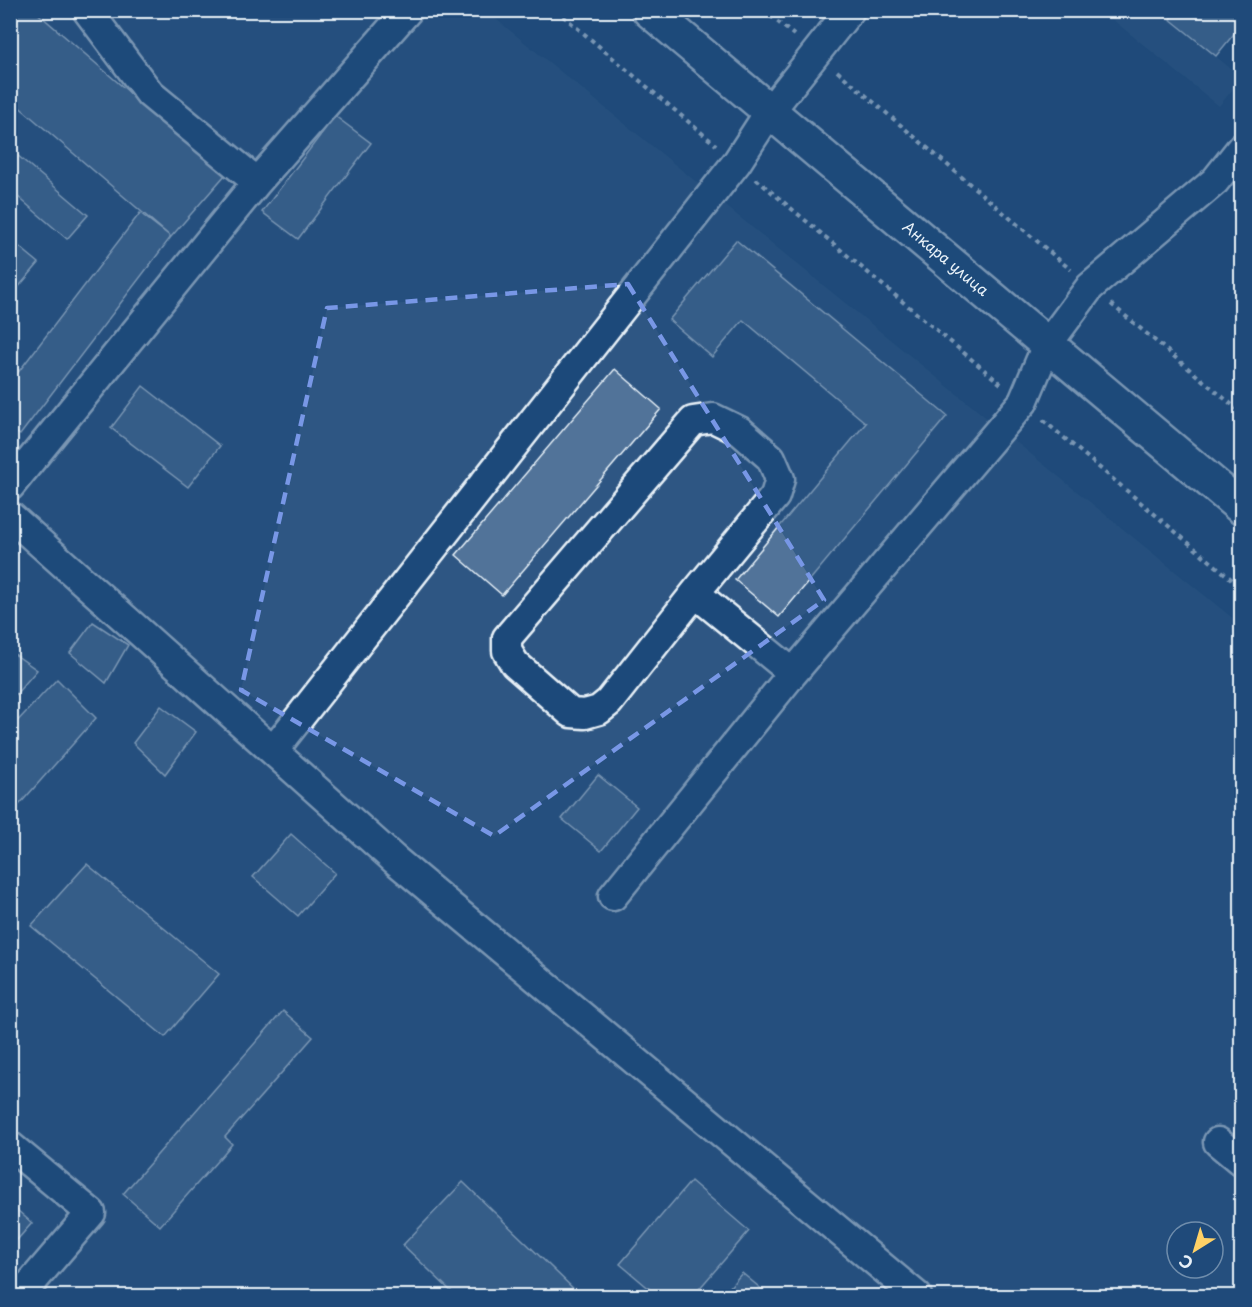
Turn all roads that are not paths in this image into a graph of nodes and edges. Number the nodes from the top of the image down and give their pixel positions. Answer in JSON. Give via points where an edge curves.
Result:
{"nodes":[{"id":1,"x":87,"y":10,"type":"edge"},
{"id":2,"x":408,"y":10,"type":"edge"},
{"id":3,"x":649,"y":10,"type":"edge"},
{"id":4,"x":850,"y":10,"type":"edge"},
{"id":5,"x":770,"y":111,"type":"junction"},
{"id":6,"x":1242,"y":147,"type":"edge"},
{"id":7,"x":257,"y":182,"type":"junction"},
{"id":8,"x":1047,"y":345,"type":"junction"},
{"id":9,"x":10,"y":486,"type":"edge"},
{"id":10,"x":1242,"y":508,"type":"edge"},
{"id":11,"x":10,"y":516,"type":"edge"},
{"id":12,"x":696,"y":593,"type":"junction"},
{"id":13,"x":793,"y":673,"type":"junction"},
{"id":14,"x":273,"y":752,"type":"junction"},
{"id":15,"x":613,"y":896,"type":"dead end"},
{"id":16,"x":1218,"y":1142,"type":"dead end"},
{"id":17,"x":10,"y":1146,"type":"edge"},
{"id":18,"x":1242,"y":1162,"type":"edge"},
{"id":19,"x":20,"y":1296,"type":"edge"},
{"id":20,"x":917,"y":1296,"type":"edge"}],
"edges":[{"from":1,"to":7,"type":"street","via":[[150,94]]},
{"from":2,"to":7,"type":"street"},
{"from":3,"to":5,"type":"main road","name":"Анкара улица"},
{"from":4,"to":5,"type":"street"},
{"from":5,"to":8,"type":"main road","name":"Анкара улица"},
{"from":5,"to":14,"type":"street","via":[[737,162]]},
{"from":6,"to":8,"type":"street","via":[[1215,182],[1090,287]]},
{"from":7,"to":9,"type":"street"},
{"from":8,"to":10,"type":"main road","name":"Анкара улица"},
{"from":8,"to":13,"type":"street","via":[[1023,402]]},
{"from":11,"to":14,"type":"street"},
{"from":12,"to":12,"type":"street","via":[[775,496],[780,479],[771,459],[740,431],[713,418],[693,421],[507,638],[507,651],[515,664],[571,713],[599,710]]},
{"from":12,"to":13,"type":"street"},
{"from":13,"to":15,"type":"street"},
{"from":14,"to":20,"type":"street","via":[[395,861]]},
{"from":16,"to":18,"type":"street"},
{"from":17,"to":19,"type":"street","via":[[91,1213]]}]}
